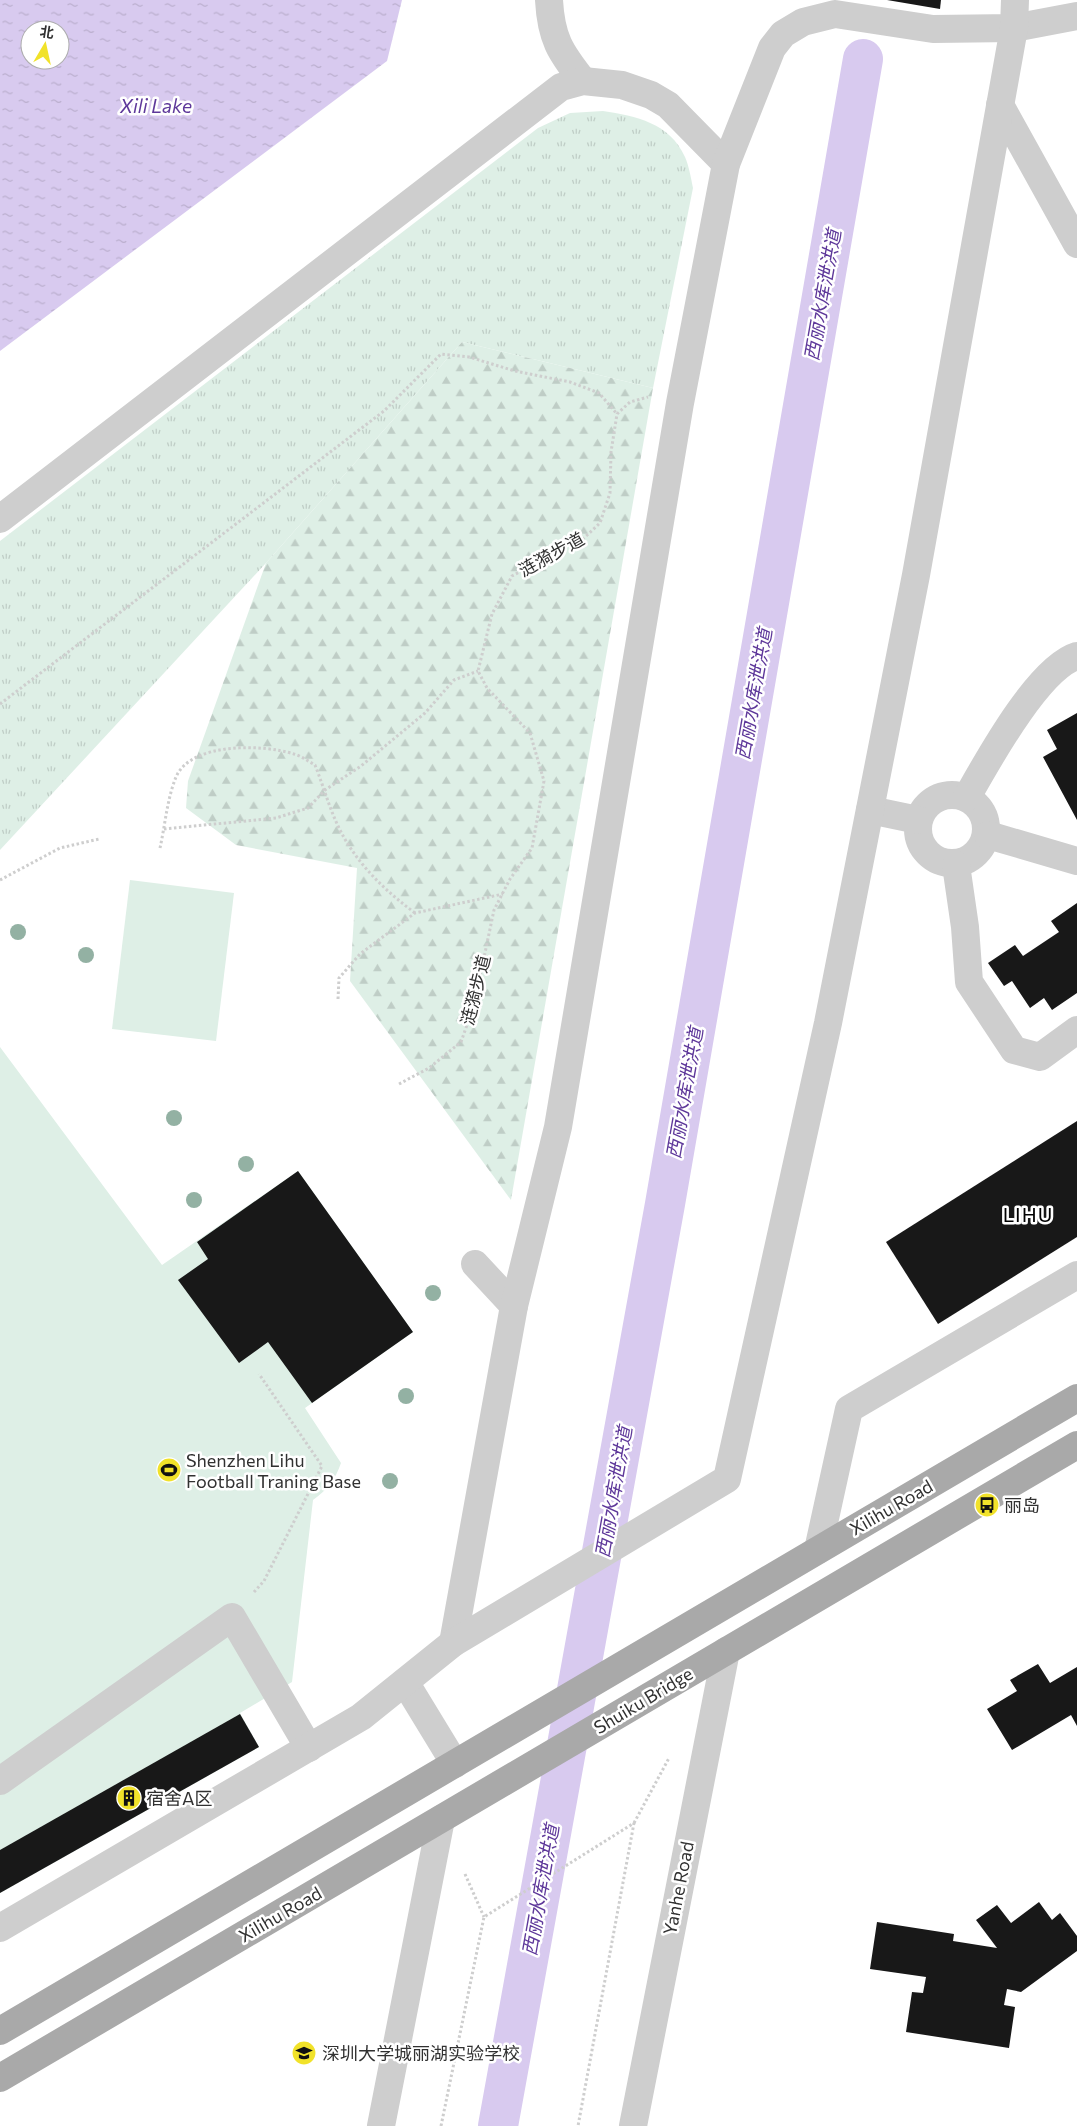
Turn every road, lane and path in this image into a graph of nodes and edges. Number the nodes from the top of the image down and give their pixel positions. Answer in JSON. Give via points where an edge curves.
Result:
{"nodes":[{"id":1,"x":549,"y":0,"type":"edge"},
{"id":2,"x":1016,"y":0,"type":"edge"},
{"id":3,"x":1077,"y":16,"type":"edge"},
{"id":4,"x":1014,"y":28,"type":"junction"},
{"id":5,"x":584,"y":81,"type":"junction"},
{"id":6,"x":1000,"y":105,"type":"junction"},
{"id":7,"x":726,"y":164,"type":"junction"},
{"id":8,"x":1077,"y":244,"type":"edge"},
{"id":9,"x":680,"y":403,"type":"junction"},
{"id":10,"x":618,"y":414,"type":"junction"},
{"id":11,"x":0,"y":519,"type":"edge"},
{"id":12,"x":1077,"y":656,"type":"edge"},
{"id":13,"x":478,"y":671,"type":"junction"},
{"id":14,"x":0,"y":704,"type":"edge"},
{"id":15,"x":325,"y":790,"type":"junction"},
{"id":16,"x":967,"y":797,"type":"junction"},
{"id":17,"x":870,"y":810,"type":"junction"},
{"id":18,"x":918,"y":820,"type":"junction"},
{"id":19,"x":164,"y":829,"type":"junction"},
{"id":20,"x":988,"y":835,"type":"junction"},
{"id":21,"x":99,"y":839,"type":"dead end"},
{"id":22,"x":160,"y":848,"type":"dead end"},
{"id":23,"x":1077,"y":861,"type":"edge"},
{"id":24,"x":956,"y":865,"type":"junction"},
{"id":25,"x":0,"y":880,"type":"edge"},
{"id":26,"x":503,"y":894,"type":"junction"},
{"id":27,"x":415,"y":913,"type":"junction"},
{"id":28,"x":338,"y":999,"type":"dead end"},
{"id":29,"x":1077,"y":1030,"type":"edge"},
{"id":30,"x":399,"y":1084,"type":"dead end"},
{"id":31,"x":475,"y":1264,"type":"dead end"},
{"id":32,"x":1077,"y":1275,"type":"edge"},
{"id":33,"x":514,"y":1306,"type":"junction"},
{"id":34,"x":259,"y":1374,"type":"dead end"},
{"id":35,"x":1077,"y":1398,"type":"edge"},
{"id":36,"x":1077,"y":1445,"type":"edge"},
{"id":37,"x":818,"y":1550,"type":"junction"},
{"id":38,"x":232,"y":1617,"type":"junction"},
{"id":39,"x":453,"y":1643,"type":"junction"},
{"id":40,"x":726,"y":1651,"type":"junction"},
{"id":41,"x":405,"y":1682,"type":"junction"},
{"id":42,"x":309,"y":1748,"type":"junction"},
{"id":43,"x":560,"y":1749,"type":"joint"},
{"id":44,"x":455,"y":1764,"type":"junction"},
{"id":45,"x":0,"y":1781,"type":"edge"},
{"id":46,"x":441,"y":1818,"type":"junction"},
{"id":47,"x":0,"y":1928,"type":"edge"},
{"id":48,"x":0,"y":2031,"type":"edge"},
{"id":49,"x":0,"y":2078,"type":"edge"},
{"id":50,"x":381,"y":2126,"type":"edge"},
{"id":51,"x":441,"y":2126,"type":"edge"},
{"id":52,"x":578,"y":2126,"type":"edge"},
{"id":53,"x":633,"y":2126,"type":"edge"}],
"edges":[{"from":1,"to":5,"type":"street","via":[[550,24],[559,50]]},
{"from":2,"to":4,"type":"street"},
{"from":3,"to":4,"type":"street"},
{"from":4,"to":6,"type":"street"},
{"from":4,"to":7,"type":"street","via":[[933,29],[835,14],[803,22],[783,34],[772,48]]},
{"from":5,"to":7,"type":"street","via":[[622,85],[651,95],[668,105]]},
{"from":5,"to":11,"type":"street","via":[[561,87]]},
{"from":6,"to":8,"type":"street"},
{"from":6,"to":17,"type":"street","via":[[916,575]]},
{"from":7,"to":9,"type":"street"},
{"from":9,"to":10,"type":"path","via":[[651,396],[630,402]]},
{"from":9,"to":33,"type":"street","via":[[558,1127]]},
{"from":10,"to":13,"type":"path","name":"涟漪步道","via":[[610,493],[600,523],[584,538],[512,576],[492,614]]},
{"from":10,"to":14,"type":"path","via":[[599,393],[570,382],[515,371],[469,357],[441,354],[384,411]]},
{"from":12,"to":16,"type":"street","via":[[1066,660],[1007,728]]},
{"from":13,"to":15,"type":"path","via":[[454,680],[425,714],[361,766]]},
{"from":13,"to":26,"type":"path","name":"涟漪步道","via":[[487,688],[530,733],[544,781],[532,848]]},
{"from":15,"to":19,"type":"path","via":[[308,808],[276,818]]},
{"from":15,"to":19,"type":"path","via":[[314,765],[295,754],[248,748],[214,750],[188,760],[176,777]]},
{"from":15,"to":27,"type":"path","via":[[339,827],[370,875]]},
{"from":16,"to":18,"type":"street","via":[[947,794],[929,803]]},
{"from":16,"to":20,"type":"street","via":[[984,813]]},
{"from":17,"to":18,"type":"street"},
{"from":17,"to":39,"type":"street","via":[[828,1023],[727,1479]]},
{"from":18,"to":24,"type":"street","via":[[919,842],[934,860]]},
{"from":19,"to":22,"type":"path"},
{"from":20,"to":23,"type":"street"},
{"from":20,"to":24,"type":"street","via":[[977,856]]},
{"from":21,"to":25,"type":"path","via":[[60,848]]},
{"from":24,"to":29,"type":"street","via":[[966,927],[969,982],[1014,1050],[1040,1057]]},
{"from":26,"to":27,"type":"path"},
{"from":26,"to":30,"type":"path","name":"涟漪步道","via":[[494,910],[474,1005],[461,1042],[429,1068]]},
{"from":27,"to":28,"type":"path","via":[[355,960],[340,978]]},
{"from":31,"to":33,"type":"street"},
{"from":32,"to":37,"type":"street","via":[[849,1409]]},
{"from":33,"to":39,"type":"street"},
{"from":34,"to":38,"type":"path","via":[[322,1466],[264,1581]]},
{"from":35,"to":37,"type":"main road","name":"Xilihu Road"},
{"from":36,"to":40,"type":"main road"},
{"from":37,"to":44,"type":"main road","name":"Xilihu Road"},
{"from":38,"to":42,"type":"street"},
{"from":38,"to":45,"type":"street"},
{"from":39,"to":41,"type":"street"},
{"from":40,"to":43,"type":"main road","name":"Shuiku Bridge"},
{"from":40,"to":53,"type":"street","name":"Yanhe Road"},
{"from":41,"to":42,"type":"street","via":[[361,1717]]},
{"from":41,"to":44,"type":"street"},
{"from":42,"to":47,"type":"street"},
{"from":43,"to":46,"type":"main road","name":"Xilihu Road"},
{"from":44,"to":48,"type":"main road"},
{"from":46,"to":49,"type":"main road","name":"Xilihu Road"},
{"from":46,"to":50,"type":"street"},
{"from":51,"to":52,"type":"path","via":[[484,1917],[634,1823]]}]}
